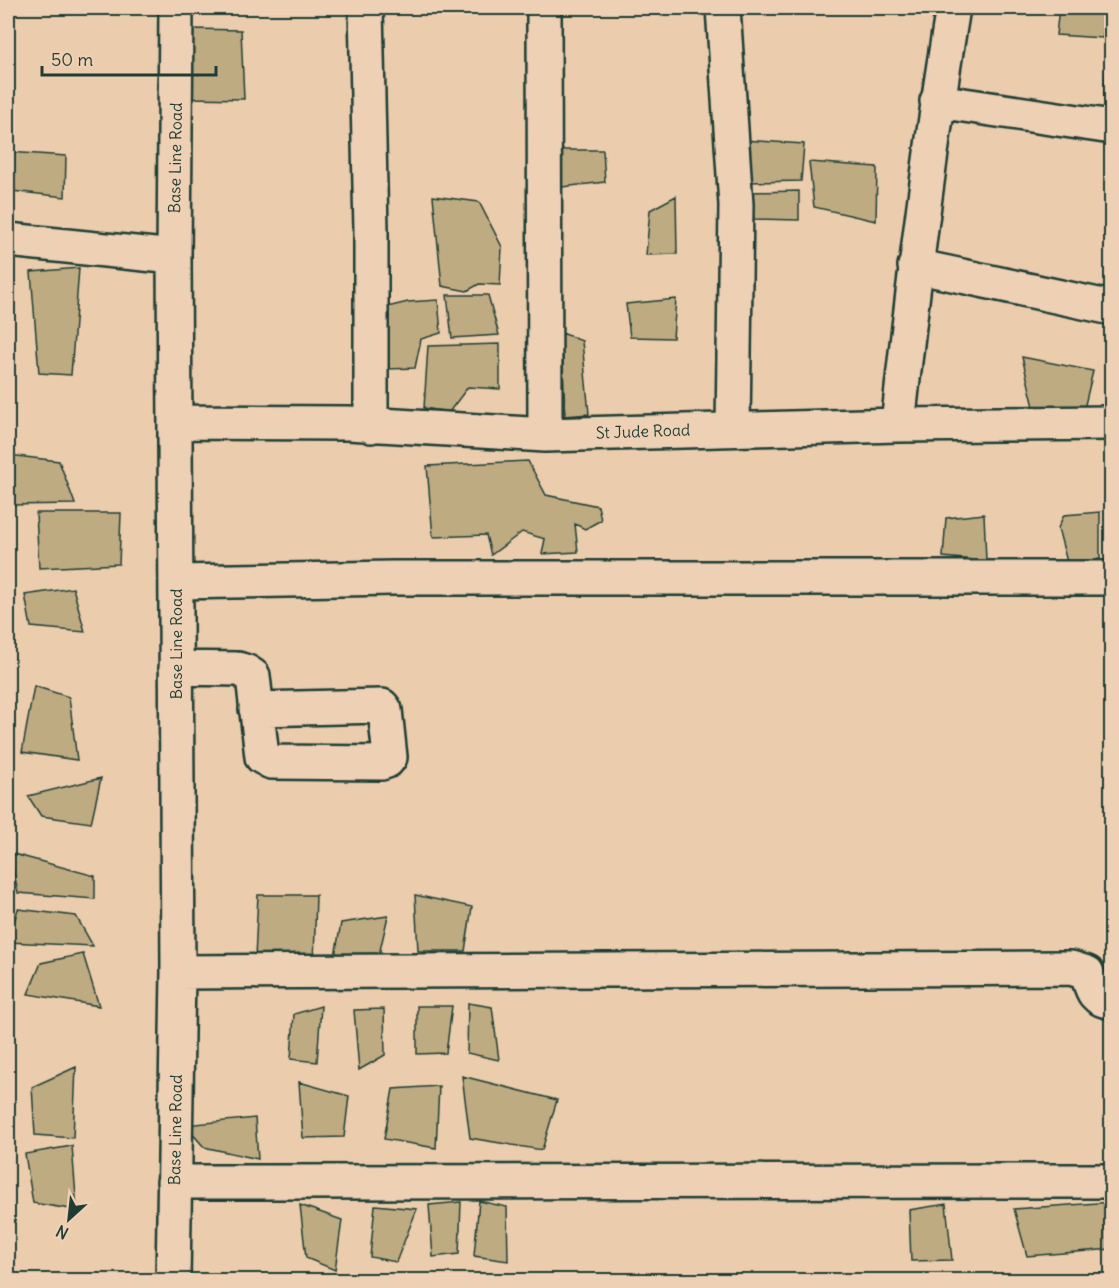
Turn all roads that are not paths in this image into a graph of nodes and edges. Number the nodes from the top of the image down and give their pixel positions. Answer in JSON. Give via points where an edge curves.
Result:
{"nodes":[{"id":1,"x":176,"y":8,"type":"edge"},
{"id":2,"x":366,"y":8,"type":"edge"},
{"id":3,"x":544,"y":8,"type":"edge"},
{"id":4,"x":723,"y":8,"type":"edge"},
{"id":5,"x":953,"y":8,"type":"edge"},
{"id":6,"x":937,"y":101,"type":"junction"},
{"id":7,"x":1112,"y":127,"type":"edge"},
{"id":8,"x":8,"y":240,"type":"edge"},
{"id":9,"x":174,"y":257,"type":"junction"},
{"id":10,"x":915,"y":266,"type":"junction"},
{"id":11,"x":1112,"y":308,"type":"edge"},
{"id":12,"x":175,"y":422,"type":"junction"},
{"id":13,"x":1112,"y":423,"type":"edge"},
{"id":14,"x":898,"y":425,"type":"junction"},
{"id":15,"x":371,"y":426,"type":"junction"},
{"id":16,"x":733,"y":429,"type":"junction"},
{"id":17,"x":546,"y":435,"type":"junction"},
{"id":18,"x":1112,"y":578,"type":"edge"},
{"id":19,"x":176,"y":582,"type":"junction"},
{"id":20,"x":176,"y":668,"type":"junction"},
{"id":21,"x":256,"y":709,"type":"dead end"},
{"id":22,"x":178,"y":972,"type":"junction"},
{"id":23,"x":1112,"y":1002,"type":"edge"},
{"id":24,"x":1112,"y":1181,"type":"edge"},
{"id":25,"x":174,"y":1182,"type":"junction"},
{"id":26,"x":173,"y":1281,"type":"edge"}],
"edges":[{"from":1,"to":9,"type":"street","name":"Base Line Road"},
{"from":2,"to":15,"type":"street"},
{"from":3,"to":17,"type":"street"},
{"from":4,"to":16,"type":"street","via":[[736,205]]},
{"from":5,"to":6,"type":"street"},
{"from":6,"to":7,"type":"street"},
{"from":6,"to":10,"type":"street"},
{"from":8,"to":9,"type":"street"},
{"from":9,"to":12,"type":"street","name":"Base Line Road"},
{"from":10,"to":11,"type":"street"},
{"from":10,"to":14,"type":"street"},
{"from":12,"to":15,"type":"street","name":"St Jude Road"},
{"from":12,"to":19,"type":"street","name":"Base Line Road"},
{"from":13,"to":14,"type":"street","name":"St Jude Road"},
{"from":14,"to":16,"type":"street","name":"St Jude Road"},
{"from":15,"to":17,"type":"street","name":"St Jude Road"},
{"from":16,"to":17,"type":"street","name":"St Jude Road"},
{"from":18,"to":19,"type":"street","via":[[393,578]]},
{"from":19,"to":20,"type":"street","name":"Base Line Road"},
{"from":20,"to":21,"type":"street","via":[[247,672],[253,676]]},
{"from":20,"to":22,"type":"street","name":"Base Line Road"},
{"from":22,"to":23,"type":"street","via":[[1071,968],[1087,973],[1093,993]]},
{"from":22,"to":25,"type":"street","name":"Base Line Road"},
{"from":24,"to":25,"type":"street"},
{"from":25,"to":26,"type":"street","name":"Base Line Road"}]}
